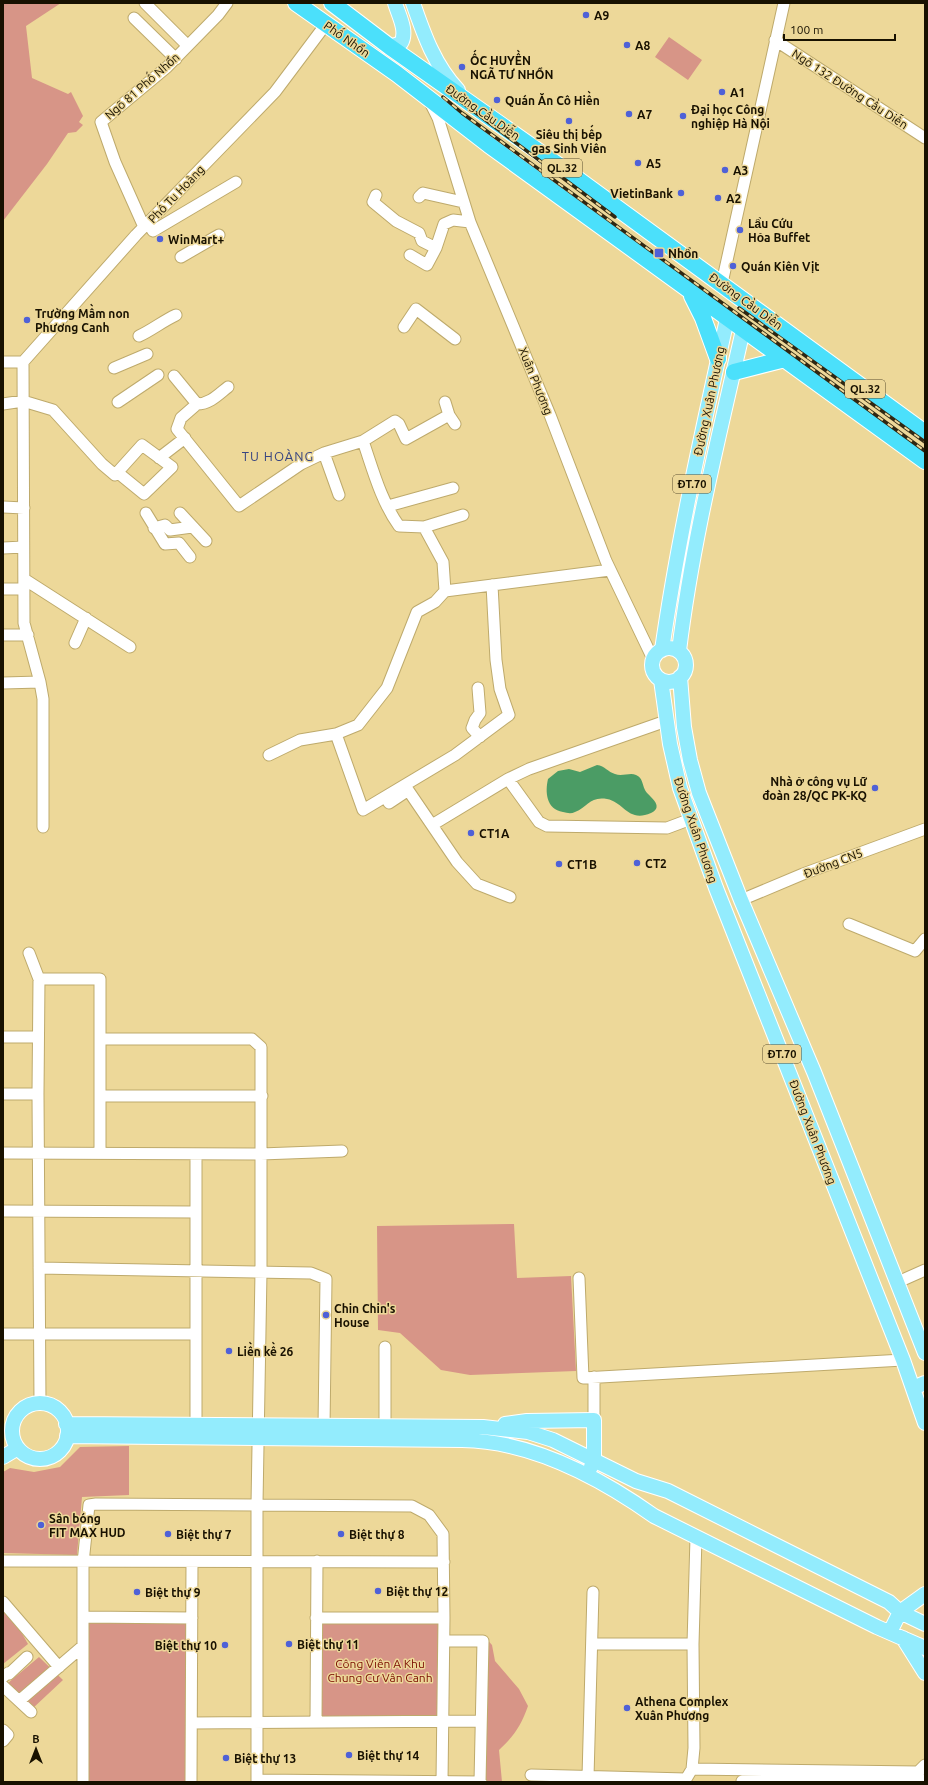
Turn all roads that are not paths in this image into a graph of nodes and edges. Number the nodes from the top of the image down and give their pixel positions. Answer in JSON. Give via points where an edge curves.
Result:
{"nodes":[{"id":1,"x":145,"y":3,"type":"edge"},
{"id":2,"x":227,"y":3,"type":"edge"},
{"id":3,"x":296,"y":3,"type":"edge"},
{"id":4,"x":332,"y":3,"type":"edge"},
{"id":5,"x":395,"y":3,"type":"edge"},
{"id":6,"x":413,"y":3,"type":"edge"},
{"id":7,"x":784,"y":3,"type":"edge"},
{"id":8,"x":134,"y":18,"type":"dead end"},
{"id":9,"x":326,"y":24,"type":"junction"},
{"id":10,"x":775,"y":40,"type":"junction"},
{"id":11,"x":187,"y":45,"type":"junction"},
{"id":12,"x":390,"y":47,"type":"junction"},
{"id":13,"x":176,"y":59,"type":"junction"},
{"id":14,"x":397,"y":74,"type":"joint"},
{"id":15,"x":429,"y":99,"type":"junction"},
{"id":16,"x":468,"y":101,"type":"junction"},
{"id":17,"x":925,"y":138,"type":"edge"},
{"id":18,"x":236,"y":182,"type":"dead end"},
{"id":19,"x":376,"y":195,"type":"dead end"},
{"id":20,"x":419,"y":197,"type":"dead end"},
{"id":21,"x":463,"y":202,"type":"junction"},
{"id":22,"x":470,"y":222,"type":"junction"},
{"id":23,"x":146,"y":225,"type":"junction"},
{"id":24,"x":219,"y":235,"type":"dead end"},
{"id":25,"x":436,"y":248,"type":"junction"},
{"id":26,"x":410,"y":255,"type":"dead end"},
{"id":27,"x":181,"y":257,"type":"dead end"},
{"id":28,"x":727,"y":287,"type":"junction"},
{"id":29,"x":691,"y":292,"type":"junction"},
{"id":30,"x":749,"y":304,"type":"junction"},
{"id":31,"x":176,"y":315,"type":"dead end"},
{"id":32,"x":727,"y":319,"type":"junction"},
{"id":33,"x":404,"y":327,"type":"dead end"},
{"id":34,"x":743,"y":330,"type":"junction"},
{"id":35,"x":139,"y":336,"type":"dead end"},
{"id":36,"x":455,"y":339,"type":"dead end"},
{"id":37,"x":147,"y":354,"type":"dead end"},
{"id":38,"x":718,"y":359,"type":"junction"},
{"id":39,"x":785,"y":359,"type":"junction"},
{"id":40,"x":3,"y":362,"type":"edge"},
{"id":41,"x":23,"y":362,"type":"junction"},
{"id":42,"x":114,"y":368,"type":"dead end"},
{"id":43,"x":734,"y":372,"type":"junction"},
{"id":44,"x":158,"y":375,"type":"dead end"},
{"id":45,"x":174,"y":376,"type":"dead end"},
{"id":46,"x":228,"y":387,"type":"dead end"},
{"id":47,"x":23,"y":401,"type":"junction"},
{"id":48,"x":118,"y":402,"type":"dead end"},
{"id":49,"x":445,"y":402,"type":"dead end"},
{"id":50,"x":3,"y":404,"type":"edge"},
{"id":51,"x":197,"y":404,"type":"junction"},
{"id":52,"x":925,"y":433,"type":"edge"},
{"id":53,"x":185,"y":438,"type":"junction"},
{"id":54,"x":363,"y":441,"type":"junction"},
{"id":55,"x":324,"y":453,"type":"junction"},
{"id":56,"x":159,"y":458,"type":"junction"},
{"id":57,"x":925,"y":461,"type":"edge"},
{"id":58,"x":117,"y":472,"type":"junction"},
{"id":59,"x":453,"y":488,"type":"dead end"},
{"id":60,"x":340,"y":494,"type":"dead end"},
{"id":61,"x":388,"y":506,"type":"junction"},
{"id":62,"x":3,"y":507,"type":"edge"},
{"id":63,"x":24,"y":508,"type":"junction"},
{"id":64,"x":146,"y":513,"type":"dead end"},
{"id":65,"x":180,"y":513,"type":"dead end"},
{"id":66,"x":462,"y":515,"type":"dead end"},
{"id":67,"x":192,"y":527,"type":"junction"},
{"id":68,"x":424,"y":527,"type":"junction"},
{"id":69,"x":154,"y":528,"type":"junction"},
{"id":70,"x":206,"y":541,"type":"dead end"},
{"id":71,"x":23,"y":547,"type":"junction"},
{"id":72,"x":3,"y":548,"type":"edge"},
{"id":73,"x":190,"y":557,"type":"dead end"},
{"id":74,"x":610,"y":570,"type":"junction"},
{"id":75,"x":24,"y":584,"type":"junction"},
{"id":76,"x":492,"y":586,"type":"junction"},
{"id":77,"x":3,"y":589,"type":"edge"},
{"id":78,"x":445,"y":591,"type":"junction"},
{"id":79,"x":86,"y":618,"type":"junction"},
{"id":80,"x":3,"y":635,"type":"edge"},
{"id":81,"x":28,"y":635,"type":"junction"},
{"id":82,"x":75,"y":643,"type":"dead end"},
{"id":83,"x":130,"y":647,"type":"dead end"},
{"id":84,"x":679,"y":651,"type":"junction"},
{"id":85,"x":658,"y":654,"type":"junction"},
{"id":86,"x":680,"y":677,"type":"junction"},
{"id":87,"x":661,"y":680,"type":"junction"},
{"id":88,"x":40,"y":682,"type":"junction"},
{"id":89,"x":3,"y":683,"type":"edge"},
{"id":90,"x":478,"y":688,"type":"dead end"},
{"id":91,"x":666,"y":721,"type":"junction"},
{"id":92,"x":336,"y":734,"type":"junction"},
{"id":93,"x":480,"y":737,"type":"junction"},
{"id":94,"x":269,"y":755,"type":"dead end"},
{"id":95,"x":429,"y":778,"type":"dead end"},
{"id":96,"x":508,"y":779,"type":"junction"},
{"id":97,"x":408,"y":790,"type":"junction"},
{"id":98,"x":389,"y":803,"type":"dead end"},
{"id":99,"x":691,"y":819,"type":"junction"},
{"id":100,"x":432,"y":825,"type":"junction"},
{"id":101,"x":43,"y":827,"type":"dead end"},
{"id":102,"x":925,"y":829,"type":"edge"},
{"id":103,"x":510,"y":897,"type":"dead end"},
{"id":104,"x":741,"y":900,"type":"junction"},
{"id":105,"x":849,"y":924,"type":"dead end"},
{"id":106,"x":925,"y":939,"type":"edge"},
{"id":107,"x":29,"y":953,"type":"dead end"},
{"id":108,"x":39,"y":979,"type":"junction"},
{"id":109,"x":3,"y":1037,"type":"edge"},
{"id":110,"x":38,"y":1037,"type":"junction"},
{"id":111,"x":101,"y":1039,"type":"junction"},
{"id":112,"x":3,"y":1094,"type":"edge"},
{"id":113,"x":38,"y":1094,"type":"junction"},
{"id":114,"x":100,"y":1096,"type":"junction"},
{"id":115,"x":262,"y":1096,"type":"junction"},
{"id":116,"x":342,"y":1151,"type":"dead end"},
{"id":117,"x":3,"y":1153,"type":"edge"},
{"id":118,"x":38,"y":1153,"type":"junction"},
{"id":119,"x":100,"y":1153,"type":"junction"},
{"id":120,"x":196,"y":1154,"type":"junction"},
{"id":121,"x":261,"y":1154,"type":"junction"},
{"id":122,"x":3,"y":1211,"type":"edge"},
{"id":123,"x":38,"y":1212,"type":"junction"},
{"id":124,"x":195,"y":1212,"type":"junction"},
{"id":125,"x":39,"y":1268,"type":"junction"},
{"id":126,"x":196,"y":1270,"type":"junction"},
{"id":127,"x":925,"y":1270,"type":"edge"},
{"id":128,"x":261,"y":1272,"type":"junction"},
{"id":129,"x":578,"y":1278,"type":"dead end"},
{"id":130,"x":898,"y":1282,"type":"junction"},
{"id":131,"x":3,"y":1334,"type":"edge"},
{"id":132,"x":40,"y":1334,"type":"junction"},
{"id":133,"x":196,"y":1334,"type":"junction"},
{"id":134,"x":386,"y":1347,"type":"dead end"},
{"id":135,"x":925,"y":1353,"type":"edge"},
{"id":136,"x":903,"y":1360,"type":"junction"},
{"id":137,"x":594,"y":1377,"type":"junction"},
{"id":138,"x":919,"y":1386,"type":"edge"},
{"id":139,"x":40,"y":1403,"type":"junction"},
{"id":140,"x":594,"y":1420,"type":"junction"},
{"id":141,"x":925,"y":1423,"type":"edge"},
{"id":142,"x":196,"y":1424,"type":"junction"},
{"id":143,"x":324,"y":1427,"type":"junction"},
{"id":144,"x":385,"y":1427,"type":"junction"},
{"id":145,"x":483,"y":1427,"type":"junction"},
{"id":146,"x":67,"y":1430,"type":"junction"},
{"id":147,"x":258,"y":1432,"type":"junction"},
{"id":148,"x":11,"y":1444,"type":"edge"},
{"id":149,"x":3,"y":1457,"type":"edge"},
{"id":150,"x":594,"y":1459,"type":"junction"},
{"id":151,"x":587,"y":1476,"type":"junction"},
{"id":152,"x":256,"y":1504,"type":"junction"},
{"id":153,"x":696,"y":1537,"type":"junction"},
{"id":154,"x":3,"y":1561,"type":"edge"},
{"id":155,"x":317,"y":1561,"type":"junction"},
{"id":156,"x":83,"y":1562,"type":"junction"},
{"id":157,"x":192,"y":1562,"type":"junction"},
{"id":158,"x":444,"y":1562,"type":"junction"},
{"id":159,"x":256,"y":1563,"type":"junction"},
{"id":160,"x":593,"y":1592,"type":"dead end"},
{"id":161,"x":925,"y":1594,"type":"edge"},
{"id":162,"x":4,"y":1607,"type":"edge"},
{"id":163,"x":900,"y":1612,"type":"junction"},
{"id":164,"x":83,"y":1617,"type":"junction"},
{"id":165,"x":192,"y":1618,"type":"junction"},
{"id":166,"x":316,"y":1618,"type":"junction"},
{"id":167,"x":444,"y":1618,"type":"junction"},
{"id":168,"x":925,"y":1624,"type":"edge"},
{"id":169,"x":897,"y":1635,"type":"junction"},
{"id":170,"x":444,"y":1641,"type":"junction"},
{"id":171,"x":593,"y":1644,"type":"junction"},
{"id":172,"x":693,"y":1644,"type":"junction"},
{"id":173,"x":83,"y":1646,"type":"junction"},
{"id":174,"x":925,"y":1648,"type":"edge"},
{"id":175,"x":27,"y":1657,"type":"dead end"},
{"id":176,"x":59,"y":1667,"type":"junction"},
{"id":177,"x":925,"y":1673,"type":"edge"},
{"id":178,"x":3,"y":1677,"type":"edge"},
{"id":179,"x":3,"y":1686,"type":"edge"},
{"id":180,"x":19,"y":1701,"type":"junction"},
{"id":181,"x":31,"y":1712,"type":"dead end"},
{"id":182,"x":316,"y":1721,"type":"junction"},
{"id":183,"x":443,"y":1721,"type":"junction"},
{"id":184,"x":481,"y":1721,"type":"junction"},
{"id":185,"x":192,"y":1722,"type":"junction"},
{"id":186,"x":257,"y":1722,"type":"junction"},
{"id":187,"x":3,"y":1730,"type":"edge"},
{"id":188,"x":3,"y":1741,"type":"edge"},
{"id":189,"x":925,"y":1765,"type":"edge"},
{"id":190,"x":692,"y":1769,"type":"junction"},
{"id":191,"x":530,"y":1775,"type":"dead end"},
{"id":192,"x":588,"y":1776,"type":"junction"},
{"id":193,"x":813,"y":1776,"type":"junction"},
{"id":194,"x":686,"y":1780,"type":"edge"},
{"id":195,"x":925,"y":1780,"type":"edge"},
{"id":196,"x":257,"y":1781,"type":"edge"},
{"id":197,"x":83,"y":1782,"type":"edge"},
{"id":198,"x":191,"y":1782,"type":"edge"},
{"id":199,"x":442,"y":1782,"type":"edge"},
{"id":200,"x":480,"y":1782,"type":"edge"},
{"id":201,"x":742,"y":1782,"type":"edge"}],
"edges":[{"from":1,"to":11,"type":"street"},
{"from":2,"to":11,"type":"street","name":"Ngõ 81 Phố Nhổn"},
{"from":3,"to":9,"type":"highway","name":"Phố Nhổn","number":"QL.32"},
{"from":4,"to":12,"type":"highway","name":"Phố Nhổn","number":"QL.32"},
{"from":5,"to":12,"type":"main road","via":[[404,38],[402,42]]},
{"from":6,"to":16,"type":"main road","via":[[425,38],[438,64],[448,80]]},
{"from":7,"to":10,"type":"street"},
{"from":8,"to":13,"type":"street"},
{"from":9,"to":14,"type":"highway","name":"Phố Nhổn","number":"QL.32"},
{"from":9,"to":23,"type":"street","name":"Phố Tu Hoàng","via":[[275,92]]},
{"from":10,"to":17,"type":"street","name":"Ngõ 132 Đường Cầu Diễn"},
{"from":10,"to":28,"type":"street"},
{"from":11,"to":13,"type":"street","name":"Ngõ 81 Phố Nhổn"},
{"from":12,"to":16,"type":"highway","name":"Đường Cầu Diễn","number":"QL.32"},
{"from":13,"to":23,"type":"street","name":"Ngõ 81 Phố Nhổn","via":[[101,122],[115,162]]},
{"from":14,"to":15,"type":"highway","name":"Đường Cầu Diễn","number":"QL.32"},
{"from":15,"to":21,"type":"street","name":"Xuân Phương","via":[[438,118]]},
{"from":15,"to":29,"type":"highway","name":"Đường Cầu Diễn","number":"QL.32"},
{"from":16,"to":28,"type":"highway","name":"Đường Cầu Diễn","number":"QL.32"},
{"from":18,"to":23,"type":"street","via":[[153,231]]},
{"from":19,"to":25,"type":"street","via":[[373,202],[396,221],[419,233],[422,241]]},
{"from":20,"to":21,"type":"street","via":[[424,193]]},
{"from":21,"to":22,"type":"street","name":"Xuân Phương"},
{"from":22,"to":25,"type":"street","via":[[453,220],[444,224]]},
{"from":22,"to":74,"type":"street","name":"Xuân Phương","via":[[550,415]]},
{"from":23,"to":41,"type":"street","name":"Phố Tu Hoàng"},
{"from":24,"to":27,"type":"street"},
{"from":25,"to":26,"type":"street","via":[[427,265]]},
{"from":28,"to":30,"type":"highway","name":"Đường Cầu Diễn","number":"QL.32"},
{"from":28,"to":32,"type":"highway","number":"ĐT.70"},
{"from":29,"to":32,"type":"highway","name":"Đường Cầu Diễn","number":"QL.32"},
{"from":29,"to":38,"type":"highway"},
{"from":30,"to":34,"type":"highway","number":"ĐT.70"},
{"from":30,"to":52,"type":"highway","name":"Đường Cầu Diễn","number":"QL.32"},
{"from":31,"to":35,"type":"street","via":[[152,331]]},
{"from":32,"to":34,"type":"highway","name":"Đường Cầu Diễn","number":"QL.32"},
{"from":32,"to":38,"type":"main road","name":"Đường Xuân Phương","number":"ĐT.70"},
{"from":33,"to":36,"type":"street","via":[[416,309]]},
{"from":34,"to":39,"type":"highway","name":"Đường Cầu Diễn","number":"QL.32"},
{"from":34,"to":43,"type":"main road","name":"Đường Xuân Phương","number":"ĐT.70"},
{"from":37,"to":42,"type":"street"},
{"from":38,"to":85,"type":"main road","name":"Đường Xuân Phương","number":"ĐT.70"},
{"from":39,"to":43,"type":"highway"},
{"from":39,"to":57,"type":"highway","name":"Đường Cầu Diễn","number":"QL.32"},
{"from":40,"to":41,"type":"street"},
{"from":41,"to":47,"type":"street"},
{"from":43,"to":84,"type":"main road","name":"Đường Xuân Phương","number":"ĐT.70","via":[[689,581]]},
{"from":44,"to":48,"type":"street"},
{"from":45,"to":51,"type":"street"},
{"from":46,"to":51,"type":"street","via":[[212,400]]},
{"from":47,"to":50,"type":"street"},
{"from":47,"to":58,"type":"street","via":[[53,410],[102,464],[115,475]]},
{"from":47,"to":63,"type":"street"},
{"from":49,"to":54,"type":"street","via":[[452,419],[406,439],[395,421]]},
{"from":51,"to":53,"type":"street","via":[[181,418],[177,428]]},
{"from":53,"to":55,"type":"street","via":[[239,506],[301,464]]},
{"from":53,"to":56,"type":"street"},
{"from":54,"to":55,"type":"street"},
{"from":54,"to":61,"type":"street"},
{"from":55,"to":60,"type":"street"},
{"from":56,"to":58,"type":"street","via":[[142,445]]},
{"from":56,"to":58,"type":"street","via":[[172,467],[144,494]]},
{"from":59,"to":61,"type":"street"},
{"from":61,"to":68,"type":"street","via":[[399,526]]},
{"from":62,"to":63,"type":"street"},
{"from":63,"to":71,"type":"street"},
{"from":64,"to":69,"type":"street"},
{"from":65,"to":67,"type":"street"},
{"from":66,"to":68,"type":"street"},
{"from":67,"to":69,"type":"street","via":[[170,530],[165,525]]},
{"from":67,"to":70,"type":"street"},
{"from":68,"to":78,"type":"street","via":[[443,562]]},
{"from":69,"to":73,"type":"street","via":[[165,544],[179,543]]},
{"from":71,"to":72,"type":"street"},
{"from":71,"to":75,"type":"street"},
{"from":74,"to":76,"type":"street"},
{"from":74,"to":85,"type":"street","name":"Xuân Phương"},
{"from":75,"to":77,"type":"street"},
{"from":75,"to":79,"type":"street"},
{"from":75,"to":81,"type":"street","via":[[24,623]]},
{"from":76,"to":78,"type":"street"},
{"from":76,"to":93,"type":"street","via":[[496,660],[500,689],[509,715]]},
{"from":78,"to":92,"type":"street","via":[[435,602],[417,612],[387,688],[358,725]]},
{"from":79,"to":82,"type":"street"},
{"from":79,"to":83,"type":"street"},
{"from":80,"to":81,"type":"street"},
{"from":81,"to":88,"type":"street"},
{"from":84,"to":85,"type":"main road","via":[[673,649]]},
{"from":84,"to":86,"type":"main road","via":[[686,665]]},
{"from":85,"to":87,"type":"main road","via":[[652,668]]},
{"from":86,"to":87,"type":"main road","via":[[668,682]]},
{"from":86,"to":104,"type":"main road","name":"Đường Xuân Phương","number":"ĐT.70","via":[[684,727],[699,793]]},
{"from":87,"to":91,"type":"main road","name":"Đường Xuân Phương","number":"ĐT.70"},
{"from":88,"to":89,"type":"street"},
{"from":88,"to":101,"type":"street","via":[[43,699]]},
{"from":90,"to":93,"type":"street","via":[[480,713],[472,728]]},
{"from":91,"to":96,"type":"street","via":[[529,769]]},
{"from":91,"to":99,"type":"main road","name":"Đường Xuân Phương","number":"ĐT.70","via":[[680,788]]},
{"from":92,"to":93,"type":"street","via":[[363,810],[455,755]]},
{"from":92,"to":94,"type":"street","via":[[300,740]]},
{"from":95,"to":97,"type":"street"},
{"from":96,"to":99,"type":"street","via":[[539,822],[546,826],[667,828]]},
{"from":96,"to":100,"type":"street"},
{"from":97,"to":98,"type":"street"},
{"from":97,"to":100,"type":"street"},
{"from":99,"to":136,"type":"main road","name":"Đường Xuân Phương","number":"ĐT.70"},
{"from":100,"to":103,"type":"street","via":[[457,862],[477,884]]},
{"from":102,"to":104,"type":"street","name":"Đường CN5"},
{"from":104,"to":130,"type":"main road","name":"Đường Xuân Phương","number":"ĐT.70","via":[[814,1072]]},
{"from":105,"to":106,"type":"street","via":[[915,951]]},
{"from":107,"to":108,"type":"street"},
{"from":108,"to":110,"type":"street"},
{"from":108,"to":111,"type":"street","via":[[100,979]]},
{"from":109,"to":110,"type":"street"},
{"from":110,"to":113,"type":"street"},
{"from":111,"to":114,"type":"street"},
{"from":111,"to":115,"type":"street","via":[[252,1039],[261,1047]]},
{"from":112,"to":113,"type":"street"},
{"from":113,"to":118,"type":"street"},
{"from":114,"to":115,"type":"street"},
{"from":114,"to":119,"type":"street"},
{"from":115,"to":121,"type":"street"},
{"from":116,"to":121,"type":"street"},
{"from":117,"to":118,"type":"street"},
{"from":118,"to":119,"type":"street"},
{"from":118,"to":123,"type":"street"},
{"from":119,"to":120,"type":"street"},
{"from":120,"to":121,"type":"street"},
{"from":120,"to":124,"type":"street"},
{"from":121,"to":128,"type":"street"},
{"from":122,"to":123,"type":"street"},
{"from":123,"to":124,"type":"street"},
{"from":123,"to":125,"type":"street"},
{"from":124,"to":126,"type":"street"},
{"from":125,"to":126,"type":"street"},
{"from":125,"to":132,"type":"street"},
{"from":126,"to":128,"type":"street"},
{"from":126,"to":133,"type":"street"},
{"from":127,"to":130,"type":"street"},
{"from":128,"to":143,"type":"street","via":[[311,1272],[326,1279]]},
{"from":128,"to":147,"type":"street"},
{"from":129,"to":137,"type":"street","via":[[583,1378]]},
{"from":130,"to":135,"type":"main road","name":"Đường Xuân Phương","number":"ĐT.70"},
{"from":131,"to":132,"type":"street"},
{"from":132,"to":133,"type":"street"},
{"from":132,"to":139,"type":"street"},
{"from":133,"to":142,"type":"street"},
{"from":134,"to":144,"type":"street"},
{"from":136,"to":137,"type":"street"},
{"from":136,"to":138,"type":"main road","name":"Đường Xuân Phương","number":"ĐT.70"},
{"from":137,"to":140,"type":"street"},
{"from":138,"to":141,"type":"main road","name":"Đường Xuân Phương","number":"ĐT.70"},
{"from":139,"to":146,"type":"main road","via":[[48,1404],[61,1413]]},
{"from":139,"to":148,"type":"main road","via":[[23,1409],[17,1415],[13,1423]]},
{"from":140,"to":145,"type":"main road","via":[[527,1421]]},
{"from":140,"to":150,"type":"main road"},
{"from":142,"to":146,"type":"main road"},
{"from":142,"to":147,"type":"main road"},
{"from":143,"to":144,"type":"main road"},
{"from":143,"to":147,"type":"main road"},
{"from":144,"to":145,"type":"main road"},
{"from":145,"to":150,"type":"main road","via":[[541,1436]]},
{"from":146,"to":147,"type":"main road"},
{"from":146,"to":148,"type":"main road","via":[[60,1450],[46,1458],[30,1457]]},
{"from":147,"to":151,"type":"main road","via":[[497,1442],[540,1454]]},
{"from":147,"to":152,"type":"street"},
{"from":148,"to":149,"type":"main road"},
{"from":150,"to":151,"type":"main road"},
{"from":150,"to":163,"type":"main road","via":[[636,1481],[668,1492],[889,1602]]},
{"from":151,"to":153,"type":"main road","via":[[628,1497],[654,1516]]},
{"from":152,"to":156,"type":"street","via":[[89,1505]]},
{"from":152,"to":158,"type":"street","via":[[412,1506],[428,1515],[443,1534]]},
{"from":152,"to":159,"type":"street"},
{"from":153,"to":169,"type":"main road"},
{"from":153,"to":172,"type":"street"},
{"from":154,"to":156,"type":"street"},
{"from":155,"to":158,"type":"street"},
{"from":155,"to":159,"type":"street"},
{"from":155,"to":166,"type":"street"},
{"from":156,"to":157,"type":"street"},
{"from":156,"to":164,"type":"street"},
{"from":157,"to":159,"type":"street"},
{"from":157,"to":165,"type":"street"},
{"from":158,"to":167,"type":"street"},
{"from":159,"to":186,"type":"street"},
{"from":160,"to":171,"type":"street"},
{"from":161,"to":163,"type":"main road"},
{"from":162,"to":176,"type":"street"},
{"from":163,"to":168,"type":"main road"},
{"from":163,"to":169,"type":"main road"},
{"from":164,"to":165,"type":"street"},
{"from":164,"to":173,"type":"street"},
{"from":165,"to":185,"type":"street"},
{"from":166,"to":167,"type":"street"},
{"from":166,"to":182,"type":"street"},
{"from":167,"to":170,"type":"street"},
{"from":169,"to":174,"type":"main road"},
{"from":169,"to":177,"type":"main road"},
{"from":170,"to":183,"type":"street"},
{"from":170,"to":184,"type":"street","via":[[483,1641]]},
{"from":171,"to":172,"type":"street"},
{"from":171,"to":192,"type":"street"},
{"from":172,"to":190,"type":"street"},
{"from":173,"to":176,"type":"street"},
{"from":173,"to":197,"type":"street"},
{"from":175,"to":178,"type":"street"},
{"from":176,"to":180,"type":"street"},
{"from":179,"to":180,"type":"street"},
{"from":180,"to":181,"type":"street"},
{"from":182,"to":183,"type":"street"},
{"from":182,"to":186,"type":"street"},
{"from":183,"to":184,"type":"street"},
{"from":183,"to":199,"type":"street"},
{"from":184,"to":200,"type":"street"},
{"from":185,"to":186,"type":"street"},
{"from":185,"to":198,"type":"street"},
{"from":186,"to":196,"type":"street"},
{"from":187,"to":188,"type":"street","via":[[8,1735]]},
{"from":189,"to":193,"type":"street","via":[[918,1772]]},
{"from":190,"to":193,"type":"street"},
{"from":190,"to":194,"type":"street"},
{"from":191,"to":192,"type":"street"},
{"from":192,"to":194,"type":"street"},
{"from":193,"to":195,"type":"street"},
{"from":193,"to":201,"type":"street"},
{"from":196,"to":199,"type":"street"},
{"from":199,"to":200,"type":"street"}]}
